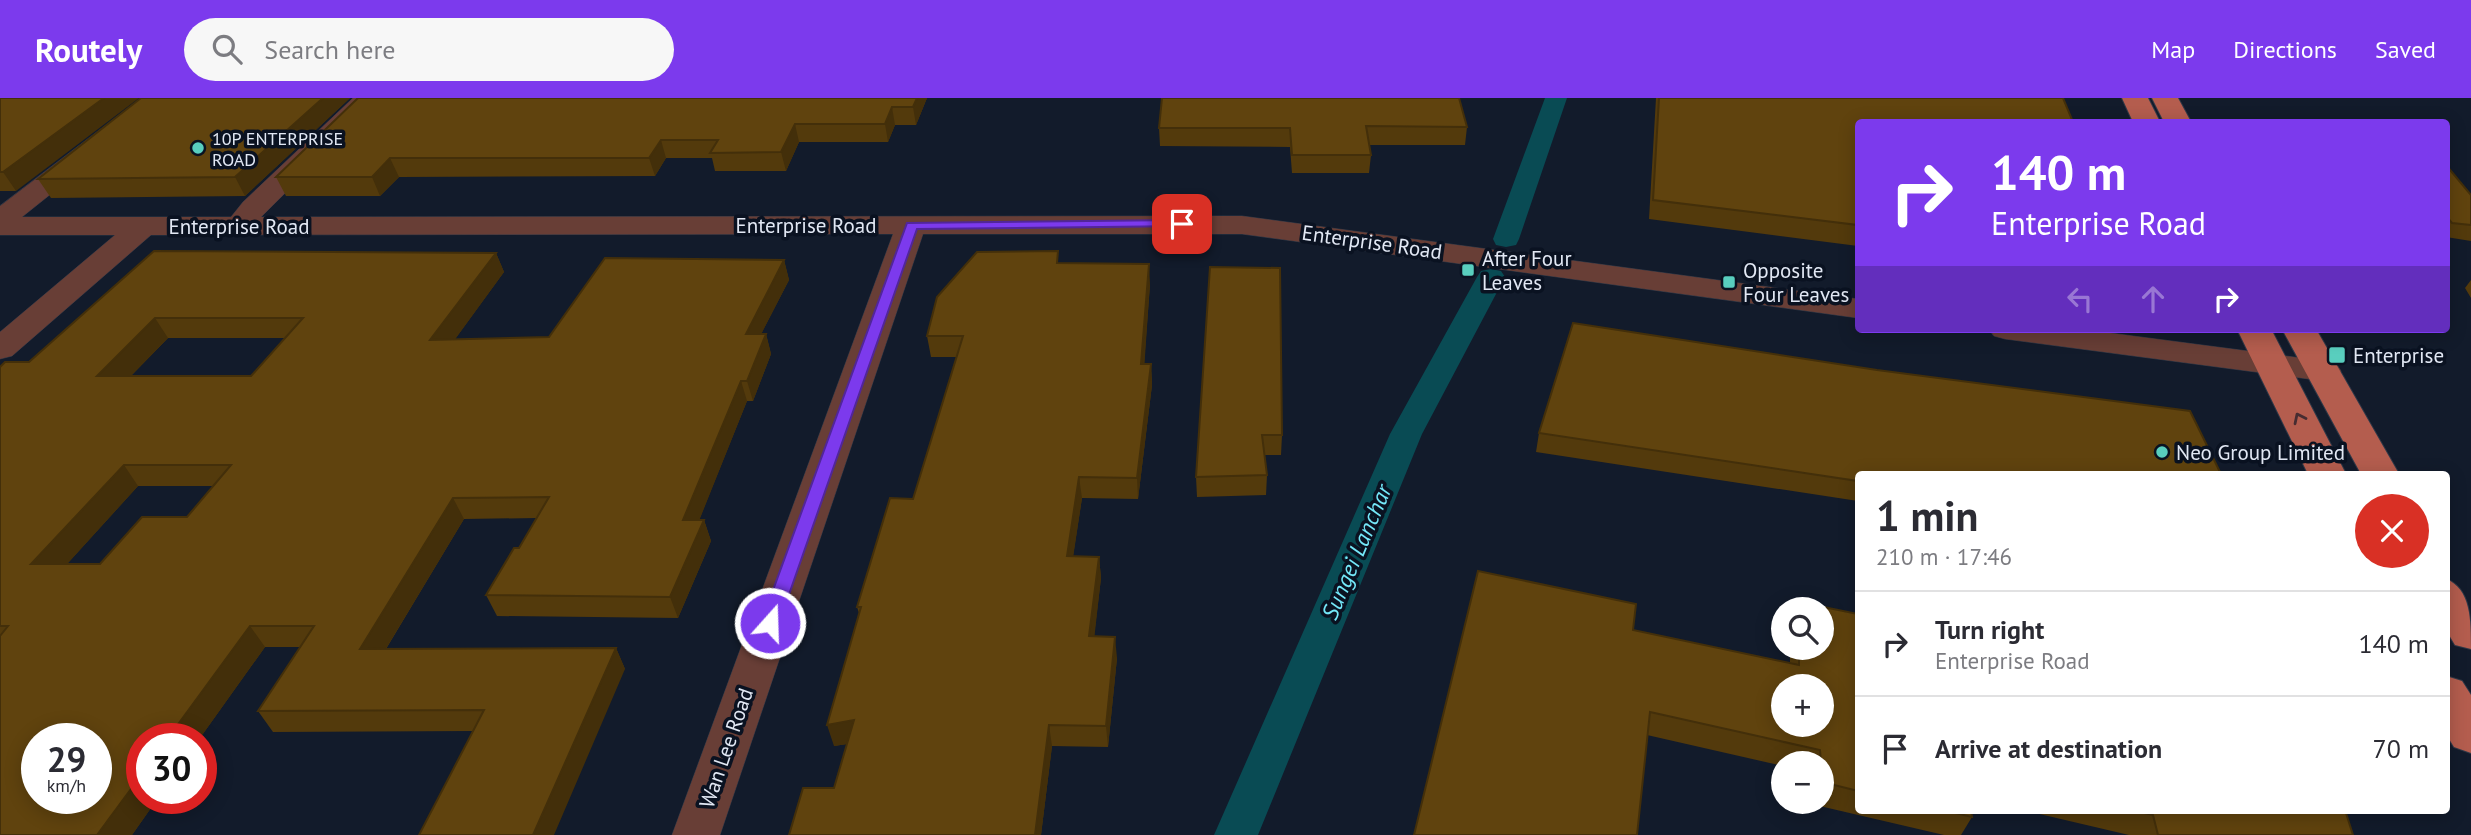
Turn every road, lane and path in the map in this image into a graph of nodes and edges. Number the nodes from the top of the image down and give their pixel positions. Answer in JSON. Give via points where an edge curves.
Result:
{"nodes":[{"id":1,"x":158,"y":98,"type":"edge"},
{"id":2,"x":368,"y":98,"type":"edge"},
{"id":3,"x":2135,"y":98,"type":"edge"},
{"id":4,"x":2165,"y":98,"type":"edge"},
{"id":5,"x":2145,"y":119,"type":"edge"},
{"id":6,"x":2176,"y":119,"type":"edge"},
{"id":7,"x":0,"y":223,"type":"edge"},
{"id":8,"x":912,"y":225,"type":"junction"},
{"id":9,"x":143,"y":226,"type":"junction"},
{"id":10,"x":239,"y":226,"type":"junction"},
{"id":11,"x":1855,"y":309,"type":"edge"},
{"id":12,"x":2037,"y":333,"type":"edge"},
{"id":13,"x":2256,"y":333,"type":"edge"},
{"id":14,"x":2301,"y":333,"type":"edge"},
{"id":15,"x":0,"y":349,"type":"edge"},
{"id":16,"x":2272,"y":362,"type":"junction"},
{"id":17,"x":2324,"y":371,"type":"junction"},
{"id":18,"x":2326,"y":471,"type":"edge"},
{"id":19,"x":2378,"y":471,"type":"edge"},
{"id":20,"x":2450,"y":600,"type":"edge"},
{"id":21,"x":2471,"y":633,"type":"edge"},
{"id":22,"x":2450,"y":700,"type":"edge"},
{"id":23,"x":2471,"y":734,"type":"edge"},
{"id":24,"x":696,"y":835,"type":"edge"}],
"edges":[{"from":1,"to":7,"type":"street"},
{"from":2,"to":10,"type":"street"},
{"from":3,"to":5,"type":"main road"},
{"from":4,"to":6,"type":"main road"},
{"from":7,"to":9,"type":"street","name":"Enterprise Road"},
{"from":8,"to":10,"type":"street","name":"Enterprise Road"},
{"from":8,"to":11,"type":"street","name":"Enterprise Road","via":[[1242,225]]},
{"from":8,"to":24,"type":"street","name":"Wan Lee Road"},
{"from":9,"to":10,"type":"street","name":"Enterprise Road"},
{"from":9,"to":15,"type":"street"},
{"from":12,"to":16,"type":"street"},
{"from":13,"to":16,"type":"main road"},
{"from":14,"to":17,"type":"main road"},
{"from":16,"to":17,"type":"street"},
{"from":18,"to":16,"type":"main road","one_way":true},
{"from":17,"to":19,"type":"main road"},
{"from":20,"to":21,"type":"main road"},
{"from":22,"to":23,"type":"main road"}]}
